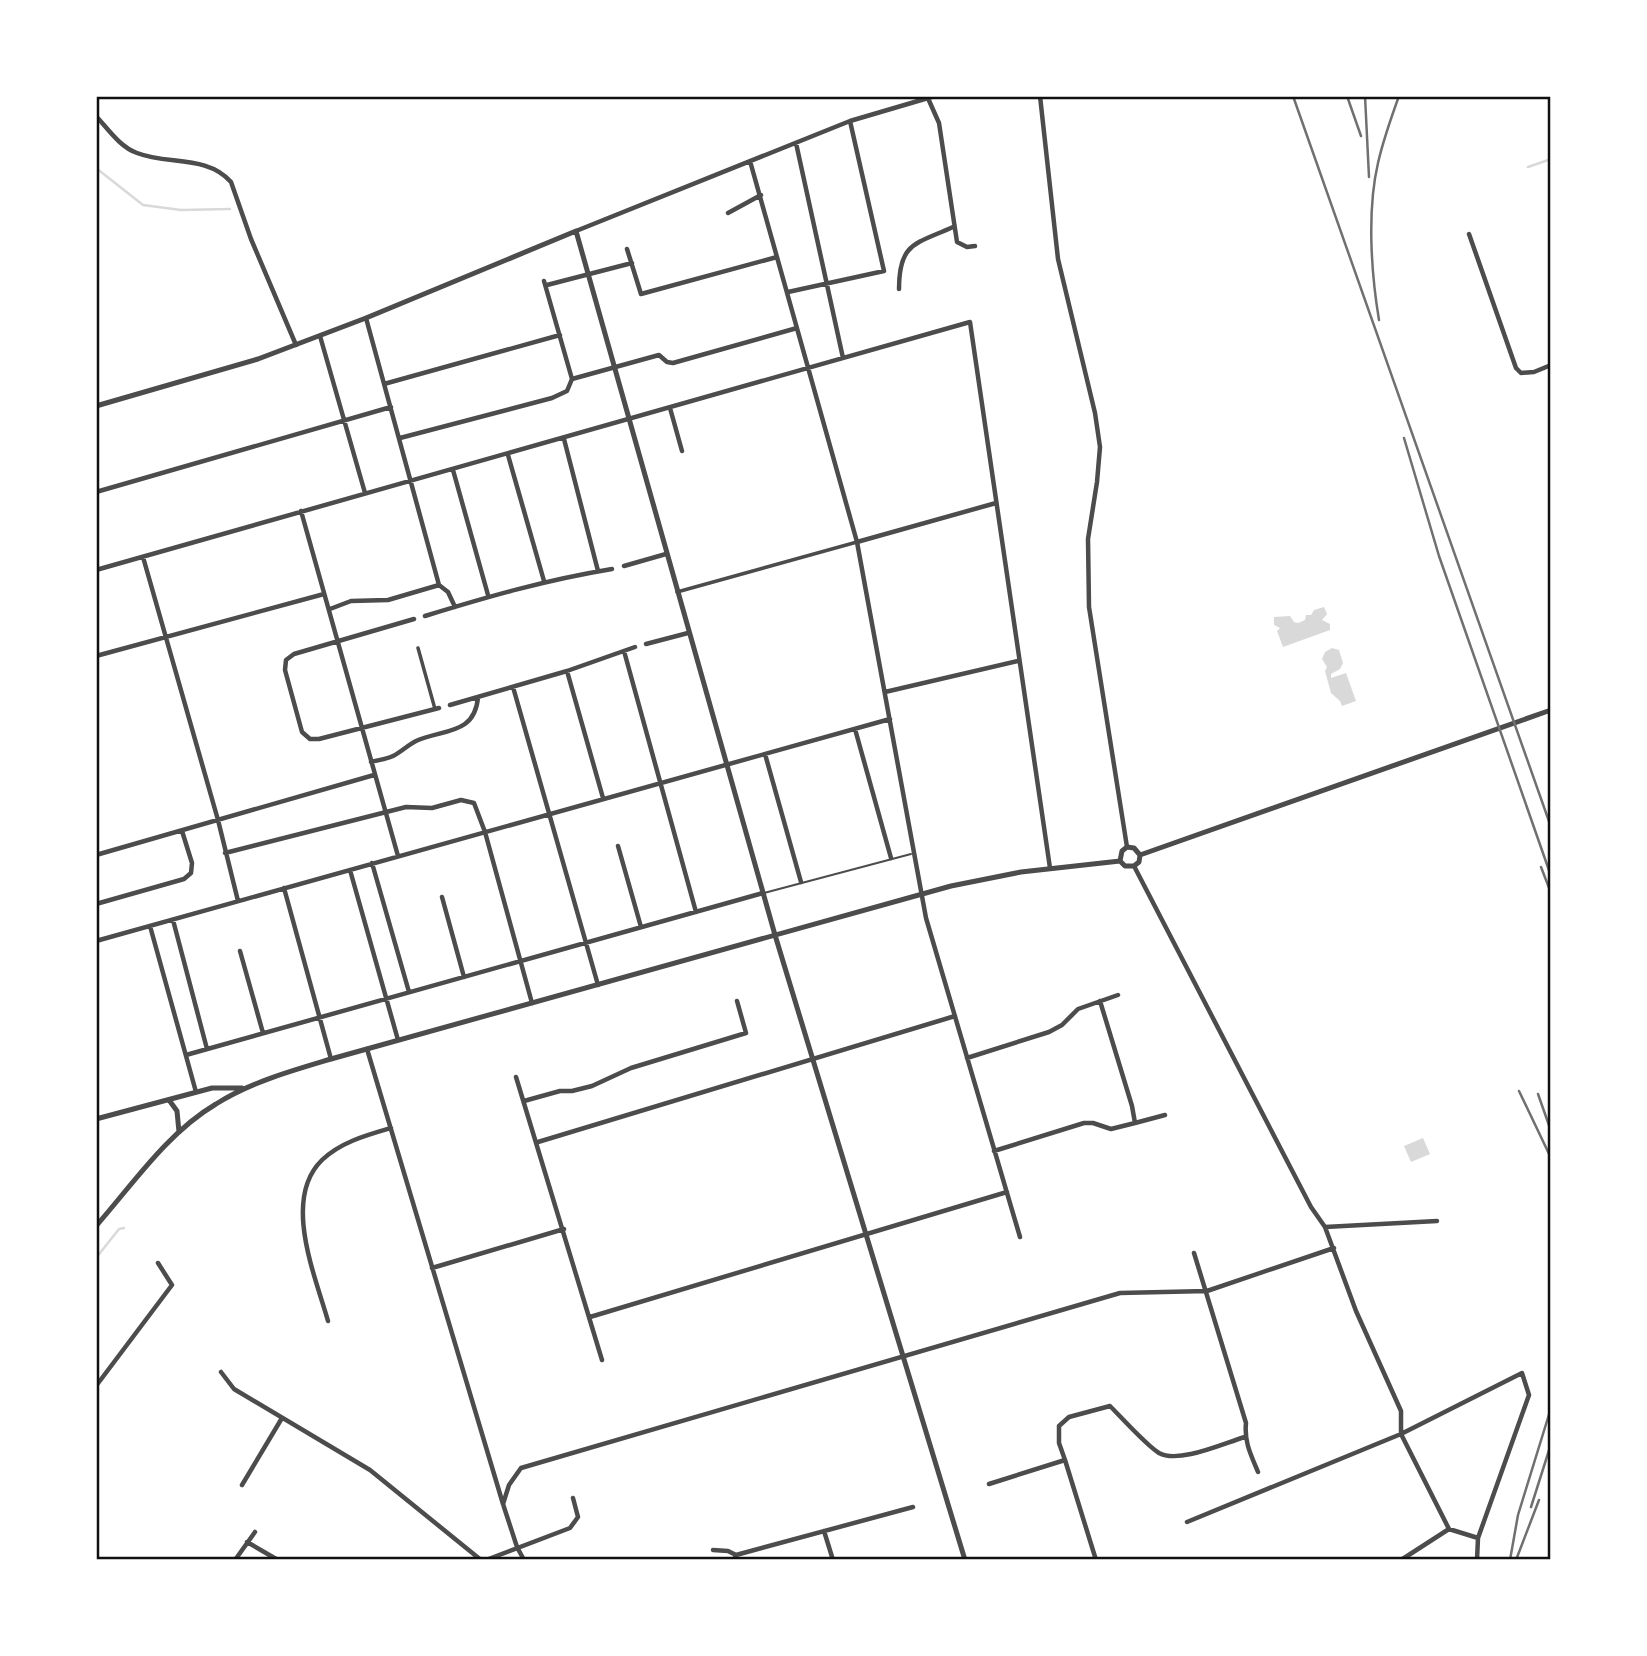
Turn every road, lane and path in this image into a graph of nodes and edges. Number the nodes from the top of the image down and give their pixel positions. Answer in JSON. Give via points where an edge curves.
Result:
{"nodes":[{"id":1,"x":935,"y":96,"type":"edge"},
{"id":2,"x":1041,"y":96,"type":"edge"},
{"id":3,"x":927,"y":97,"type":"edge"},
{"id":4,"x":96,"y":116,"type":"edge"},
{"id":5,"x":850,"y":121,"type":"junction"},
{"id":6,"x":796,"y":143,"type":"junction"},
{"id":7,"x":750,"y":161,"type":"junction"},
{"id":8,"x":761,"y":195,"type":"junction"},
{"id":9,"x":728,"y":213,"type":"dead end"},
{"id":10,"x":953,"y":227,"type":"junction"},
{"id":11,"x":576,"y":232,"type":"junction"},
{"id":12,"x":1469,"y":234,"type":"dead end"},
{"id":13,"x":975,"y":246,"type":"dead end"},
{"id":14,"x":627,"y":249,"type":"dead end"},
{"id":15,"x":777,"y":257,"type":"junction"},
{"id":16,"x":632,"y":263,"type":"junction"},
{"id":17,"x":589,"y":273,"type":"junction"},
{"id":18,"x":828,"y":284,"type":"junction"},
{"id":19,"x":899,"y":289,"type":"dead end"},
{"id":20,"x":788,"y":292,"type":"junction"},
{"id":21,"x":366,"y":318,"type":"junction"},
{"id":22,"x":797,"y":328,"type":"junction"},
{"id":23,"x":560,"y":335,"type":"junction"},
{"id":24,"x":320,"y":336,"type":"junction"},
{"id":25,"x":296,"y":345,"type":"junction"},
{"id":26,"x":843,"y":358,"type":"junction"},
{"id":27,"x":1551,"y":365,"type":"edge"},
{"id":28,"x":615,"y":366,"type":"junction"},
{"id":29,"x":809,"y":369,"type":"junction"},
{"id":30,"x":572,"y":379,"type":"junction"},
{"id":31,"x":384,"y":384,"type":"junction"},
{"id":32,"x":96,"y":406,"type":"edge"},
{"id":33,"x":391,"y":407,"type":"junction"},
{"id":34,"x":670,"y":408,"type":"junction"},
{"id":35,"x":629,"y":419,"type":"junction"},
{"id":36,"x":344,"y":420,"type":"junction"},
{"id":37,"x":400,"y":438,"type":"junction"},
{"id":38,"x":564,"y":439,"type":"junction"},
{"id":39,"x":682,"y":451,"type":"dead end"},
{"id":40,"x":508,"y":455,"type":"junction"},
{"id":41,"x":453,"y":470,"type":"junction"},
{"id":42,"x":411,"y":482,"type":"junction"},
{"id":43,"x":96,"y":492,"type":"edge"},
{"id":44,"x":365,"y":494,"type":"junction"},
{"id":45,"x":996,"y":503,"type":"junction"},
{"id":46,"x":301,"y":511,"type":"junction"},
{"id":47,"x":857,"y":542,"type":"junction"},
{"id":48,"x":666,"y":554,"type":"junction"},
{"id":49,"x":143,"y":556,"type":"junction"},
{"id":50,"x":624,"y":566,"type":"dead end"},
{"id":51,"x":612,"y":569,"type":"dead end"},
{"id":52,"x":96,"y":570,"type":"edge"},
{"id":53,"x":598,"y":571,"type":"junction"},
{"id":54,"x":544,"y":581,"type":"junction"},
{"id":55,"x":439,"y":585,"type":"junction"},
{"id":56,"x":677,"y":592,"type":"junction"},
{"id":57,"x":324,"y":594,"type":"junction"},
{"id":58,"x":488,"y":595,"type":"junction"},
{"id":59,"x":455,"y":607,"type":"junction"},
{"id":60,"x":330,"y":609,"type":"junction"},
{"id":61,"x":425,"y":616,"type":"dead end"},
{"id":62,"x":414,"y":619,"type":"dead end"},
{"id":63,"x":688,"y":633,"type":"junction"},
{"id":64,"x":166,"y":638,"type":"junction"},
{"id":65,"x":337,"y":640,"type":"junction"},
{"id":66,"x":646,"y":644,"type":"dead end"},
{"id":67,"x":635,"y":647,"type":"dead end"},
{"id":68,"x":418,"y":648,"type":"dead end"},
{"id":69,"x":624,"y":652,"type":"junction"},
{"id":70,"x":96,"y":656,"type":"edge"},
{"id":71,"x":1018,"y":661,"type":"junction"},
{"id":72,"x":567,"y":671,"type":"junction"},
{"id":73,"x":513,"y":687,"type":"junction"},
{"id":74,"x":885,"y":692,"type":"junction"},
{"id":75,"x":478,"y":697,"type":"junction"},
{"id":76,"x":450,"y":705,"type":"dead end"},
{"id":77,"x":437,"y":708,"type":"joint"},
{"id":78,"x":1551,"y":710,"type":"edge"},
{"id":79,"x":890,"y":719,"type":"junction"},
{"id":80,"x":361,"y":729,"type":"junction"},
{"id":81,"x":855,"y":729,"type":"junction"},
{"id":82,"x":765,"y":754,"type":"junction"},
{"id":83,"x":372,"y":761,"type":"junction"},
{"id":84,"x":727,"y":764,"type":"junction"},
{"id":85,"x":374,"y":775,"type":"junction"},
{"id":86,"x":659,"y":782,"type":"junction"},
{"id":87,"x":603,"y":798,"type":"junction"},
{"id":88,"x":384,"y":811,"type":"junction"},
{"id":89,"x":548,"y":814,"type":"junction"},
{"id":90,"x":218,"y":820,"type":"junction"},
{"id":91,"x":182,"y":831,"type":"junction"},
{"id":92,"x":485,"y":832,"type":"junction"},
{"id":93,"x":618,"y":846,"type":"dead end"},
{"id":94,"x":1127,"y":847,"type":"junction"},
{"id":95,"x":225,"y":853,"type":"junction"},
{"id":96,"x":913,"y":853,"type":"junction"},
{"id":97,"x":96,"y":855,"type":"edge"},
{"id":98,"x":1140,"y":855,"type":"junction"},
{"id":99,"x":398,"y":856,"type":"junction"},
{"id":100,"x":891,"y":858,"type":"junction"},
{"id":101,"x":1120,"y":861,"type":"junction"},
{"id":102,"x":372,"y":863,"type":"junction"},
{"id":103,"x":1134,"y":866,"type":"junction"},
{"id":104,"x":1050,"y":868,"type":"junction"},
{"id":105,"x":350,"y":870,"type":"junction"},
{"id":106,"x":802,"y":882,"type":"junction"},
{"id":107,"x":284,"y":888,"type":"junction"},
{"id":108,"x":763,"y":893,"type":"junction"},
{"id":109,"x":922,"y":894,"type":"junction"},
{"id":110,"x":442,"y":897,"type":"dead end"},
{"id":111,"x":238,"y":901,"type":"junction"},
{"id":112,"x":96,"y":904,"type":"edge"},
{"id":113,"x":696,"y":912,"type":"junction"},
{"id":114,"x":173,"y":920,"type":"junction"},
{"id":115,"x":150,"y":926,"type":"junction"},
{"id":116,"x":641,"y":927,"type":"junction"},
{"id":117,"x":775,"y":935,"type":"junction"},
{"id":118,"x":96,"y":941,"type":"edge"},
{"id":119,"x":586,"y":943,"type":"junction"},
{"id":120,"x":240,"y":951,"type":"dead end"},
{"id":121,"x":519,"y":961,"type":"junction"},
{"id":122,"x":464,"y":977,"type":"junction"},
{"id":123,"x":598,"y":985,"type":"junction"},
{"id":124,"x":409,"y":992,"type":"junction"},
{"id":125,"x":1118,"y":995,"type":"dead end"},
{"id":126,"x":387,"y":999,"type":"junction"},
{"id":127,"x":737,"y":1001,"type":"dead end"},
{"id":128,"x":1100,"y":1001,"type":"junction"},
{"id":129,"x":532,"y":1003,"type":"junction"},
{"id":130,"x":955,"y":1016,"type":"junction"},
{"id":131,"x":319,"y":1018,"type":"junction"},
{"id":132,"x":263,"y":1033,"type":"junction"},
{"id":133,"x":398,"y":1040,"type":"junction"},
{"id":134,"x":208,"y":1049,"type":"junction"},
{"id":135,"x":367,"y":1049,"type":"junction"},
{"id":136,"x":186,"y":1055,"type":"junction"},
{"id":137,"x":967,"y":1058,"type":"junction"},
{"id":138,"x":331,"y":1059,"type":"junction"},
{"id":139,"x":812,"y":1059,"type":"junction"},
{"id":140,"x":516,"y":1077,"type":"dead end"},
{"id":141,"x":245,"y":1088,"type":"junction"},
{"id":142,"x":195,"y":1092,"type":"junction"},
{"id":143,"x":169,"y":1100,"type":"junction"},
{"id":144,"x":524,"y":1101,"type":"junction"},
{"id":145,"x":1165,"y":1115,"type":"dead end"},
{"id":146,"x":96,"y":1119,"type":"edge"},
{"id":147,"x":1135,"y":1123,"type":"junction"},
{"id":148,"x":391,"y":1128,"type":"junction"},
{"id":149,"x":180,"y":1132,"type":"junction"},
{"id":150,"x":538,"y":1142,"type":"junction"},
{"id":151,"x":994,"y":1151,"type":"junction"},
{"id":152,"x":1007,"y":1192,"type":"junction"},
{"id":153,"x":1437,"y":1221,"type":"dead end"},
{"id":154,"x":96,"y":1226,"type":"edge"},
{"id":155,"x":1325,"y":1227,"type":"junction"},
{"id":156,"x":564,"y":1229,"type":"junction"},
{"id":157,"x":865,"y":1235,"type":"junction"},
{"id":158,"x":1020,"y":1237,"type":"dead end"},
{"id":159,"x":1334,"y":1248,"type":"junction"},
{"id":160,"x":1194,"y":1253,"type":"dead end"},
{"id":161,"x":158,"y":1263,"type":"dead end"},
{"id":162,"x":432,"y":1268,"type":"junction"},
{"id":163,"x":1207,"y":1291,"type":"junction"},
{"id":164,"x":590,"y":1317,"type":"junction"},
{"id":165,"x":328,"y":1321,"type":"dead end"},
{"id":166,"x":901,"y":1356,"type":"junction"},
{"id":167,"x":603,"y":1360,"type":"dead end"},
{"id":168,"x":220,"y":1372,"type":"dead end"},
{"id":169,"x":96,"y":1386,"type":"edge"},
{"id":170,"x":282,"y":1418,"type":"junction"},
{"id":171,"x":1401,"y":1434,"type":"junction"},
{"id":172,"x":1245,"y":1437,"type":"junction"},
{"id":173,"x":1065,"y":1460,"type":"junction"},
{"id":174,"x":1258,"y":1472,"type":"dead end"},
{"id":175,"x":989,"y":1484,"type":"dead end"},
{"id":176,"x":242,"y":1485,"type":"dead end"},
{"id":177,"x":573,"y":1498,"type":"dead end"},
{"id":178,"x":503,"y":1504,"type":"junction"},
{"id":179,"x":913,"y":1507,"type":"dead end"},
{"id":180,"x":1187,"y":1522,"type":"dead end"},
{"id":181,"x":1449,"y":1529,"type":"junction"},
{"id":182,"x":824,"y":1531,"type":"junction"},
{"id":183,"x":256,"y":1532,"type":"dead end"},
{"id":184,"x":1478,"y":1538,"type":"junction"},
{"id":185,"x":247,"y":1542,"type":"junction"},
{"id":186,"x":517,"y":1547,"type":"junction"},
{"id":187,"x":713,"y":1550,"type":"dead end"},
{"id":188,"x":735,"y":1557,"type":"edge"},
{"id":189,"x":235,"y":1560,"type":"edge"},
{"id":190,"x":278,"y":1560,"type":"edge"},
{"id":191,"x":484,"y":1560,"type":"edge"},
{"id":192,"x":524,"y":1560,"type":"edge"},
{"id":193,"x":833,"y":1560,"type":"edge"},
{"id":194,"x":965,"y":1560,"type":"edge"},
{"id":195,"x":1096,"y":1560,"type":"edge"},
{"id":196,"x":1401,"y":1560,"type":"edge"},
{"id":197,"x":1477,"y":1560,"type":"edge"}],
"edges":[{"from":1,"to":3,"type":"street"},
{"from":2,"to":94,"type":"street","via":[[1058,259],[1096,413],[1100,447],[1088,539],[1088,607]]},
{"from":3,"to":5,"type":"street"},
{"from":3,"to":10,"type":"street","via":[[939,123]]},
{"from":4,"to":25,"type":"street","via":[[135,153],[204,165],[225,175]]},
{"from":5,"to":6,"type":"street"},
{"from":5,"to":18,"type":"street","via":[[884,271]]},
{"from":6,"to":7,"type":"street"},
{"from":6,"to":18,"type":"street"},
{"from":7,"to":8,"type":"street"},
{"from":7,"to":11,"type":"street"},
{"from":8,"to":9,"type":"street"},
{"from":8,"to":15,"type":"street"},
{"from":10,"to":13,"type":"street","via":[[957,242]]},
{"from":10,"to":19,"type":"street","via":[[910,247],[899,267]]},
{"from":11,"to":17,"type":"street"},
{"from":11,"to":21,"type":"street"},
{"from":12,"to":27,"type":"street","via":[[1516,368],[1521,373],[1534,372]]},
{"from":14,"to":16,"type":"street"},
{"from":15,"to":16,"type":"street","via":[[641,294]]},
{"from":15,"to":20,"type":"street"},
{"from":16,"to":17,"type":"street"},
{"from":17,"to":23,"type":"street","via":[[546,283]]},
{"from":17,"to":28,"type":"street"},
{"from":18,"to":20,"type":"street"},
{"from":18,"to":26,"type":"street"},
{"from":20,"to":22,"type":"street"},
{"from":21,"to":24,"type":"street"},
{"from":21,"to":31,"type":"street"},
{"from":22,"to":28,"type":"street","via":[[673,363],[659,355]]},
{"from":22,"to":29,"type":"street"},
{"from":23,"to":30,"type":"street"},
{"from":23,"to":31,"type":"street"},
{"from":24,"to":25,"type":"street"},
{"from":24,"to":36,"type":"street"},
{"from":25,"to":32,"type":"street"},
{"from":26,"to":29,"type":"street"},
{"from":26,"to":45,"type":"street","via":[[970,322]]},
{"from":28,"to":30,"type":"street"},
{"from":28,"to":35,"type":"street"},
{"from":29,"to":34,"type":"street"},
{"from":29,"to":47,"type":"street"},
{"from":30,"to":37,"type":"street","via":[[567,391],[552,398]]},
{"from":31,"to":33,"type":"street"},
{"from":33,"to":36,"type":"street"},
{"from":33,"to":37,"type":"street"},
{"from":34,"to":35,"type":"street"},
{"from":34,"to":39,"type":"street"},
{"from":35,"to":38,"type":"street"},
{"from":35,"to":48,"type":"street"},
{"from":36,"to":43,"type":"street"},
{"from":36,"to":44,"type":"street"},
{"from":37,"to":42,"type":"street"},
{"from":38,"to":40,"type":"street"},
{"from":38,"to":53,"type":"street"},
{"from":40,"to":41,"type":"street"},
{"from":40,"to":54,"type":"street"},
{"from":41,"to":42,"type":"street"},
{"from":41,"to":58,"type":"street"},
{"from":42,"to":44,"type":"street"},
{"from":42,"to":55,"type":"street"},
{"from":44,"to":46,"type":"street"},
{"from":45,"to":47,"type":"street"},
{"from":45,"to":71,"type":"street"},
{"from":46,"to":49,"type":"street"},
{"from":46,"to":57,"type":"street"},
{"from":47,"to":56,"type":"street"},
{"from":47,"to":74,"type":"street"},
{"from":48,"to":50,"type":"street"},
{"from":48,"to":56,"type":"street"},
{"from":49,"to":52,"type":"street"},
{"from":49,"to":64,"type":"street"},
{"from":51,"to":53,"type":"street"},
{"from":53,"to":54,"type":"street"},
{"from":54,"to":58,"type":"street"},
{"from":55,"to":59,"type":"street"},
{"from":55,"to":60,"type":"street","via":[[388,600],[351,601]]},
{"from":56,"to":63,"type":"street"},
{"from":57,"to":60,"type":"street"},
{"from":57,"to":64,"type":"street"},
{"from":58,"to":59,"type":"street"},
{"from":59,"to":61,"type":"street"},
{"from":60,"to":65,"type":"street"},
{"from":62,"to":65,"type":"street"},
{"from":63,"to":66,"type":"street"},
{"from":63,"to":84,"type":"street"},
{"from":64,"to":70,"type":"street"},
{"from":64,"to":90,"type":"street"},
{"from":65,"to":80,"type":"street"},
{"from":65,"to":80,"type":"street","via":[[289,656],[285,670],[305,736],[314,740]]},
{"from":67,"to":69,"type":"street"},
{"from":68,"to":77,"type":"street"},
{"from":69,"to":72,"type":"street"},
{"from":69,"to":86,"type":"street"},
{"from":71,"to":74,"type":"street"},
{"from":71,"to":104,"type":"street"},
{"from":72,"to":73,"type":"street"},
{"from":72,"to":87,"type":"street"},
{"from":73,"to":75,"type":"street"},
{"from":73,"to":89,"type":"street"},
{"from":74,"to":79,"type":"street"},
{"from":75,"to":76,"type":"street"},
{"from":75,"to":83,"type":"street","via":[[471,719],[460,728],[415,741],[391,757]]},
{"from":77,"to":80,"type":"street"},
{"from":78,"to":98,"type":"street"},
{"from":79,"to":81,"type":"street"},
{"from":79,"to":96,"type":"street"},
{"from":80,"to":83,"type":"street"},
{"from":81,"to":82,"type":"street"},
{"from":81,"to":100,"type":"street"},
{"from":82,"to":84,"type":"street"},
{"from":82,"to":106,"type":"street"},
{"from":83,"to":85,"type":"street"},
{"from":84,"to":86,"type":"street"},
{"from":84,"to":108,"type":"street"},
{"from":85,"to":88,"type":"street"},
{"from":85,"to":90,"type":"street"},
{"from":86,"to":87,"type":"street"},
{"from":86,"to":113,"type":"street"},
{"from":87,"to":89,"type":"street"},
{"from":88,"to":92,"type":"street","via":[[469,801],[474,803]]},
{"from":88,"to":95,"type":"street"},
{"from":88,"to":99,"type":"street"},
{"from":89,"to":92,"type":"street"},
{"from":89,"to":119,"type":"street"},
{"from":90,"to":91,"type":"street"},
{"from":90,"to":95,"type":"street"},
{"from":91,"to":97,"type":"street"},
{"from":91,"to":112,"type":"street","via":[[192,863],[191,873],[184,879]]},
{"from":92,"to":99,"type":"street"},
{"from":92,"to":121,"type":"street"},
{"from":93,"to":116,"type":"street"},
{"from":94,"to":98,"type":"street"},
{"from":94,"to":101,"type":"street"},
{"from":95,"to":111,"type":"street"},
{"from":96,"to":100,"type":"lane"},
{"from":96,"to":109,"type":"street"},
{"from":98,"to":103,"type":"street"},
{"from":99,"to":102,"type":"street"},
{"from":100,"to":106,"type":"lane"},
{"from":101,"to":103,"type":"street"},
{"from":101,"to":104,"type":"street"},
{"from":102,"to":105,"type":"street"},
{"from":102,"to":124,"type":"street"},
{"from":103,"to":155,"type":"street"},
{"from":104,"to":109,"type":"street","via":[[987,877]]},
{"from":105,"to":107,"type":"street"},
{"from":105,"to":126,"type":"street"},
{"from":106,"to":108,"type":"lane"},
{"from":107,"to":111,"type":"street"},
{"from":107,"to":131,"type":"street"},
{"from":108,"to":113,"type":"street"},
{"from":108,"to":117,"type":"street"},
{"from":109,"to":117,"type":"street"},
{"from":109,"to":130,"type":"street"},
{"from":110,"to":122,"type":"street"},
{"from":111,"to":114,"type":"street"},
{"from":113,"to":116,"type":"street"},
{"from":114,"to":115,"type":"street"},
{"from":114,"to":134,"type":"street"},
{"from":115,"to":118,"type":"street"},
{"from":115,"to":136,"type":"street"},
{"from":116,"to":119,"type":"street"},
{"from":117,"to":123,"type":"street"},
{"from":117,"to":139,"type":"street"},
{"from":119,"to":121,"type":"street"},
{"from":119,"to":123,"type":"street"},
{"from":120,"to":132,"type":"street"},
{"from":121,"to":122,"type":"street"},
{"from":121,"to":129,"type":"street"},
{"from":122,"to":124,"type":"street"},
{"from":123,"to":129,"type":"street"},
{"from":124,"to":126,"type":"street"},
{"from":125,"to":128,"type":"street"},
{"from":126,"to":131,"type":"street"},
{"from":126,"to":133,"type":"street"},
{"from":127,"to":144,"type":"street","via":[[746,1033],[631,1068],[592,1086]]},
{"from":128,"to":137,"type":"street","via":[[1078,1009],[1049,1032]]},
{"from":128,"to":147,"type":"street"},
{"from":129,"to":133,"type":"street"},
{"from":130,"to":137,"type":"street"},
{"from":130,"to":139,"type":"street"},
{"from":131,"to":132,"type":"street"},
{"from":131,"to":138,"type":"street"},
{"from":132,"to":134,"type":"street"},
{"from":133,"to":135,"type":"street"},
{"from":134,"to":136,"type":"street"},
{"from":135,"to":138,"type":"street"},
{"from":135,"to":148,"type":"street"},
{"from":136,"to":142,"type":"street"},
{"from":137,"to":151,"type":"street"},
{"from":138,"to":141,"type":"street"},
{"from":139,"to":150,"type":"street"},
{"from":139,"to":157,"type":"street"},
{"from":140,"to":144,"type":"street"},
{"from":141,"to":142,"type":"street"},
{"from":141,"to":149,"type":"street","via":[[215,1104]]},
{"from":142,"to":143,"type":"street"},
{"from":143,"to":146,"type":"street"},
{"from":143,"to":149,"type":"street","via":[[177,1111]]},
{"from":144,"to":150,"type":"street"},
{"from":145,"to":147,"type":"street"},
{"from":147,"to":151,"type":"street","via":[[1111,1129],[1084,1123]]},
{"from":148,"to":162,"type":"street"},
{"from":148,"to":165,"type":"street","via":[[342,1146],[310,1175],[302,1205],[306,1243]]},
{"from":149,"to":154,"type":"street"},
{"from":150,"to":156,"type":"street"},
{"from":151,"to":152,"type":"street"},
{"from":152,"to":157,"type":"street"},
{"from":152,"to":158,"type":"street"},
{"from":153,"to":155,"type":"street"},
{"from":155,"to":159,"type":"street"},
{"from":156,"to":162,"type":"street"},
{"from":156,"to":164,"type":"street"},
{"from":157,"to":164,"type":"street"},
{"from":157,"to":166,"type":"street"},
{"from":159,"to":163,"type":"street"},
{"from":159,"to":171,"type":"street","via":[[1356,1311],[1402,1411]]},
{"from":160,"to":163,"type":"street"},
{"from":161,"to":169,"type":"street","via":[[172,1285]]},
{"from":162,"to":178,"type":"street"},
{"from":163,"to":166,"type":"street","via":[[1120,1293]]},
{"from":163,"to":172,"type":"street","via":[[1247,1423]]},
{"from":164,"to":167,"type":"street"},
{"from":166,"to":178,"type":"street","via":[[521,1468]]},
{"from":166,"to":194,"type":"street"},
{"from":168,"to":170,"type":"street","via":[[234,1390]]},
{"from":170,"to":176,"type":"street"},
{"from":170,"to":191,"type":"street","via":[[370,1470]]},
{"from":171,"to":180,"type":"street"},
{"from":171,"to":181,"type":"street"},
{"from":171,"to":184,"type":"street","via":[[1522,1373],[1529,1395]]},
{"from":172,"to":173,"type":"street","via":[[1173,1457],[1158,1453],[1110,1406],[1069,1417],[1059,1426]]},
{"from":172,"to":174,"type":"street"},
{"from":173,"to":175,"type":"street"},
{"from":173,"to":195,"type":"street"},
{"from":177,"to":186,"type":"street","via":[[578,1517],[570,1528]]},
{"from":178,"to":186,"type":"street"},
{"from":179,"to":182,"type":"street"},
{"from":181,"to":184,"type":"street"},
{"from":181,"to":196,"type":"street"},
{"from":182,"to":188,"type":"street"},
{"from":182,"to":193,"type":"street"},
{"from":183,"to":185,"type":"street"},
{"from":184,"to":197,"type":"street"},
{"from":185,"to":189,"type":"street"},
{"from":185,"to":190,"type":"street"},
{"from":186,"to":191,"type":"street"},
{"from":186,"to":192,"type":"street"},
{"from":187,"to":188,"type":"street","via":[[729,1551]]}]}
